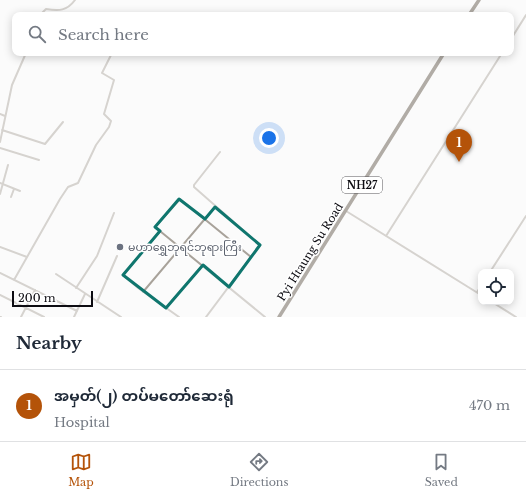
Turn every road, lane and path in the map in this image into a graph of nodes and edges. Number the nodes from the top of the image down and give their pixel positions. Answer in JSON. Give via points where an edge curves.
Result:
{"nodes":[{"id":1,"x":75,"y":0,"type":"edge"},
{"id":2,"x":479,"y":0,"type":"edge"},
{"id":3,"x":43,"y":12,"type":"edge"},
{"id":4,"x":471,"y":12,"type":"edge"},
{"id":5,"x":526,"y":15,"type":"edge"},
{"id":6,"x":514,"y":34,"type":"edge"},
{"id":7,"x":25,"y":56,"type":"edge"},
{"id":8,"x":110,"y":56,"type":"edge"},
{"id":9,"x":442,"y":56,"type":"edge"},
{"id":10,"x":500,"y":56,"type":"edge"},
{"id":11,"x":0,"y":114,"type":"edge"},
{"id":12,"x":5,"y":116,"type":"junction"},
{"id":13,"x":63,"y":122,"type":"dead end"},
{"id":14,"x":2,"y":130,"type":"junction"},
{"id":15,"x":0,"y":142,"type":"edge"},
{"id":16,"x":0,"y":148,"type":"edge"},
{"id":17,"x":220,"y":152,"type":"dead end"},
{"id":18,"x":39,"y":160,"type":"dead end"},
{"id":19,"x":8,"y":165,"type":"dead end"},
{"id":20,"x":0,"y":183,"type":"edge"},
{"id":21,"x":4,"y":184,"type":"junction"},
{"id":22,"x":14,"y":189,"type":"junction"},
{"id":23,"x":20,"y":191,"type":"dead end"},
{"id":24,"x":0,"y":194,"type":"edge"},
{"id":25,"x":11,"y":197,"type":"dead end"},
{"id":26,"x":215,"y":207,"type":"junction"},
{"id":27,"x":346,"y":211,"type":"junction"},
{"id":28,"x":114,"y":213,"type":"dead end"},
{"id":29,"x":526,"y":216,"type":"edge"},
{"id":30,"x":205,"y":220,"type":"junction"},
{"id":31,"x":160,"y":231,"type":"junction"},
{"id":32,"x":386,"y":236,"type":"junction"},
{"id":33,"x":0,"y":247,"type":"edge"},
{"id":34,"x":181,"y":247,"type":"junction"},
{"id":35,"x":117,"y":256,"type":"dead end"},
{"id":36,"x":27,"y":257,"type":"junction"},
{"id":37,"x":252,"y":257,"type":"junction"},
{"id":38,"x":203,"y":265,"type":"junction"},
{"id":39,"x":492,"y":269,"type":"edge"},
{"id":40,"x":0,"y":273,"type":"edge"},
{"id":41,"x":56,"y":274,"type":"dead end"},
{"id":42,"x":14,"y":280,"type":"junction"},
{"id":43,"x":229,"y":287,"type":"junction"},
{"id":44,"x":76,"y":288,"type":"junction"},
{"id":45,"x":35,"y":290,"type":"junction"},
{"id":46,"x":143,"y":292,"type":"junction"},
{"id":47,"x":477,"y":292,"type":"edge"},
{"id":48,"x":85,"y":294,"type":"junction"},
{"id":49,"x":0,"y":295,"type":"edge"},
{"id":50,"x":97,"y":302,"type":"junction"},
{"id":51,"x":497,"y":305,"type":"edge"},
{"id":52,"x":26,"y":308,"type":"junction"},
{"id":53,"x":166,"y":308,"type":"junction"},
{"id":54,"x":77,"y":311,"type":"junction"},
{"id":55,"x":116,"y":314,"type":"junction"},
{"id":56,"x":21,"y":317,"type":"edge"},
{"id":57,"x":44,"y":317,"type":"edge"},
{"id":58,"x":74,"y":317,"type":"edge"},
{"id":59,"x":114,"y":317,"type":"edge"},
{"id":60,"x":121,"y":317,"type":"edge"},
{"id":61,"x":178,"y":317,"type":"edge"},
{"id":62,"x":206,"y":317,"type":"edge"},
{"id":63,"x":265,"y":317,"type":"edge"},
{"id":64,"x":279,"y":317,"type":"edge"},
{"id":65,"x":516,"y":317,"type":"edge"}],
"edges":[{"from":1,"to":3,"type":"street","via":[[64,10],[46,8]]},
{"from":2,"to":4,"type":"highway"},
{"from":5,"to":6,"type":"street"},
{"from":7,"to":12,"type":"street","via":[[12,85]]},
{"from":8,"to":36,"type":"street","via":[[102,73],[114,80],[104,114],[111,121],[109,127],[96,145],[78,183],[68,187]]},
{"from":9,"to":27,"type":"highway","name":"Pyi Htaung Su Road","number":"NH27"},
{"from":10,"to":32,"type":"street"},
{"from":11,"to":12,"type":"street"},
{"from":12,"to":14,"type":"street"},
{"from":13,"to":14,"type":"street","via":[[45,144]]},
{"from":14,"to":15,"type":"street"},
{"from":16,"to":18,"type":"street"},
{"from":17,"to":26,"type":"street","via":[[194,185],[194,188]]},
{"from":19,"to":21,"type":"street"},
{"from":20,"to":21,"type":"street"},
{"from":21,"to":22,"type":"street"},
{"from":21,"to":24,"type":"street"},
{"from":22,"to":23,"type":"street"},
{"from":22,"to":25,"type":"street"},
{"from":26,"to":30,"type":"street"},
{"from":26,"to":37,"type":"street","via":[[260,246]]},
{"from":27,"to":32,"type":"street"},
{"from":27,"to":64,"type":"highway","name":"Pyi Htaung Su Road","number":"NH27"},
{"from":28,"to":44,"type":"street","via":[[98,256]]},
{"from":29,"to":39,"type":"street"},
{"from":30,"to":31,"type":"street","via":[[179,199],[155,227]]},
{"from":30,"to":34,"type":"street"},
{"from":30,"to":37,"type":"street"},
{"from":31,"to":34,"type":"street"},
{"from":31,"to":46,"type":"street","via":[[123,275]]},
{"from":32,"to":47,"type":"street"},
{"from":33,"to":36,"type":"street"},
{"from":34,"to":38,"type":"street"},
{"from":34,"to":46,"type":"street"},
{"from":35,"to":50,"type":"street"},
{"from":36,"to":42,"type":"street"},
{"from":37,"to":43,"type":"street"},
{"from":38,"to":43,"type":"street"},
{"from":38,"to":53,"type":"street"},
{"from":40,"to":42,"type":"street"},
{"from":41,"to":44,"type":"street"},
{"from":42,"to":45,"type":"street"},
{"from":43,"to":62,"type":"street"},
{"from":43,"to":63,"type":"street"},
{"from":44,"to":48,"type":"street"},
{"from":45,"to":52,"type":"street"},
{"from":45,"to":54,"type":"street"},
{"from":46,"to":53,"type":"street"},
{"from":48,"to":50,"type":"street"},
{"from":48,"to":54,"type":"street"},
{"from":49,"to":52,"type":"street"},
{"from":50,"to":55,"type":"street"},
{"from":51,"to":65,"type":"street"},
{"from":52,"to":56,"type":"street"},
{"from":52,"to":57,"type":"street"},
{"from":53,"to":61,"type":"street"},
{"from":54,"to":58,"type":"street"},
{"from":55,"to":59,"type":"street"},
{"from":55,"to":60,"type":"street"}]}
